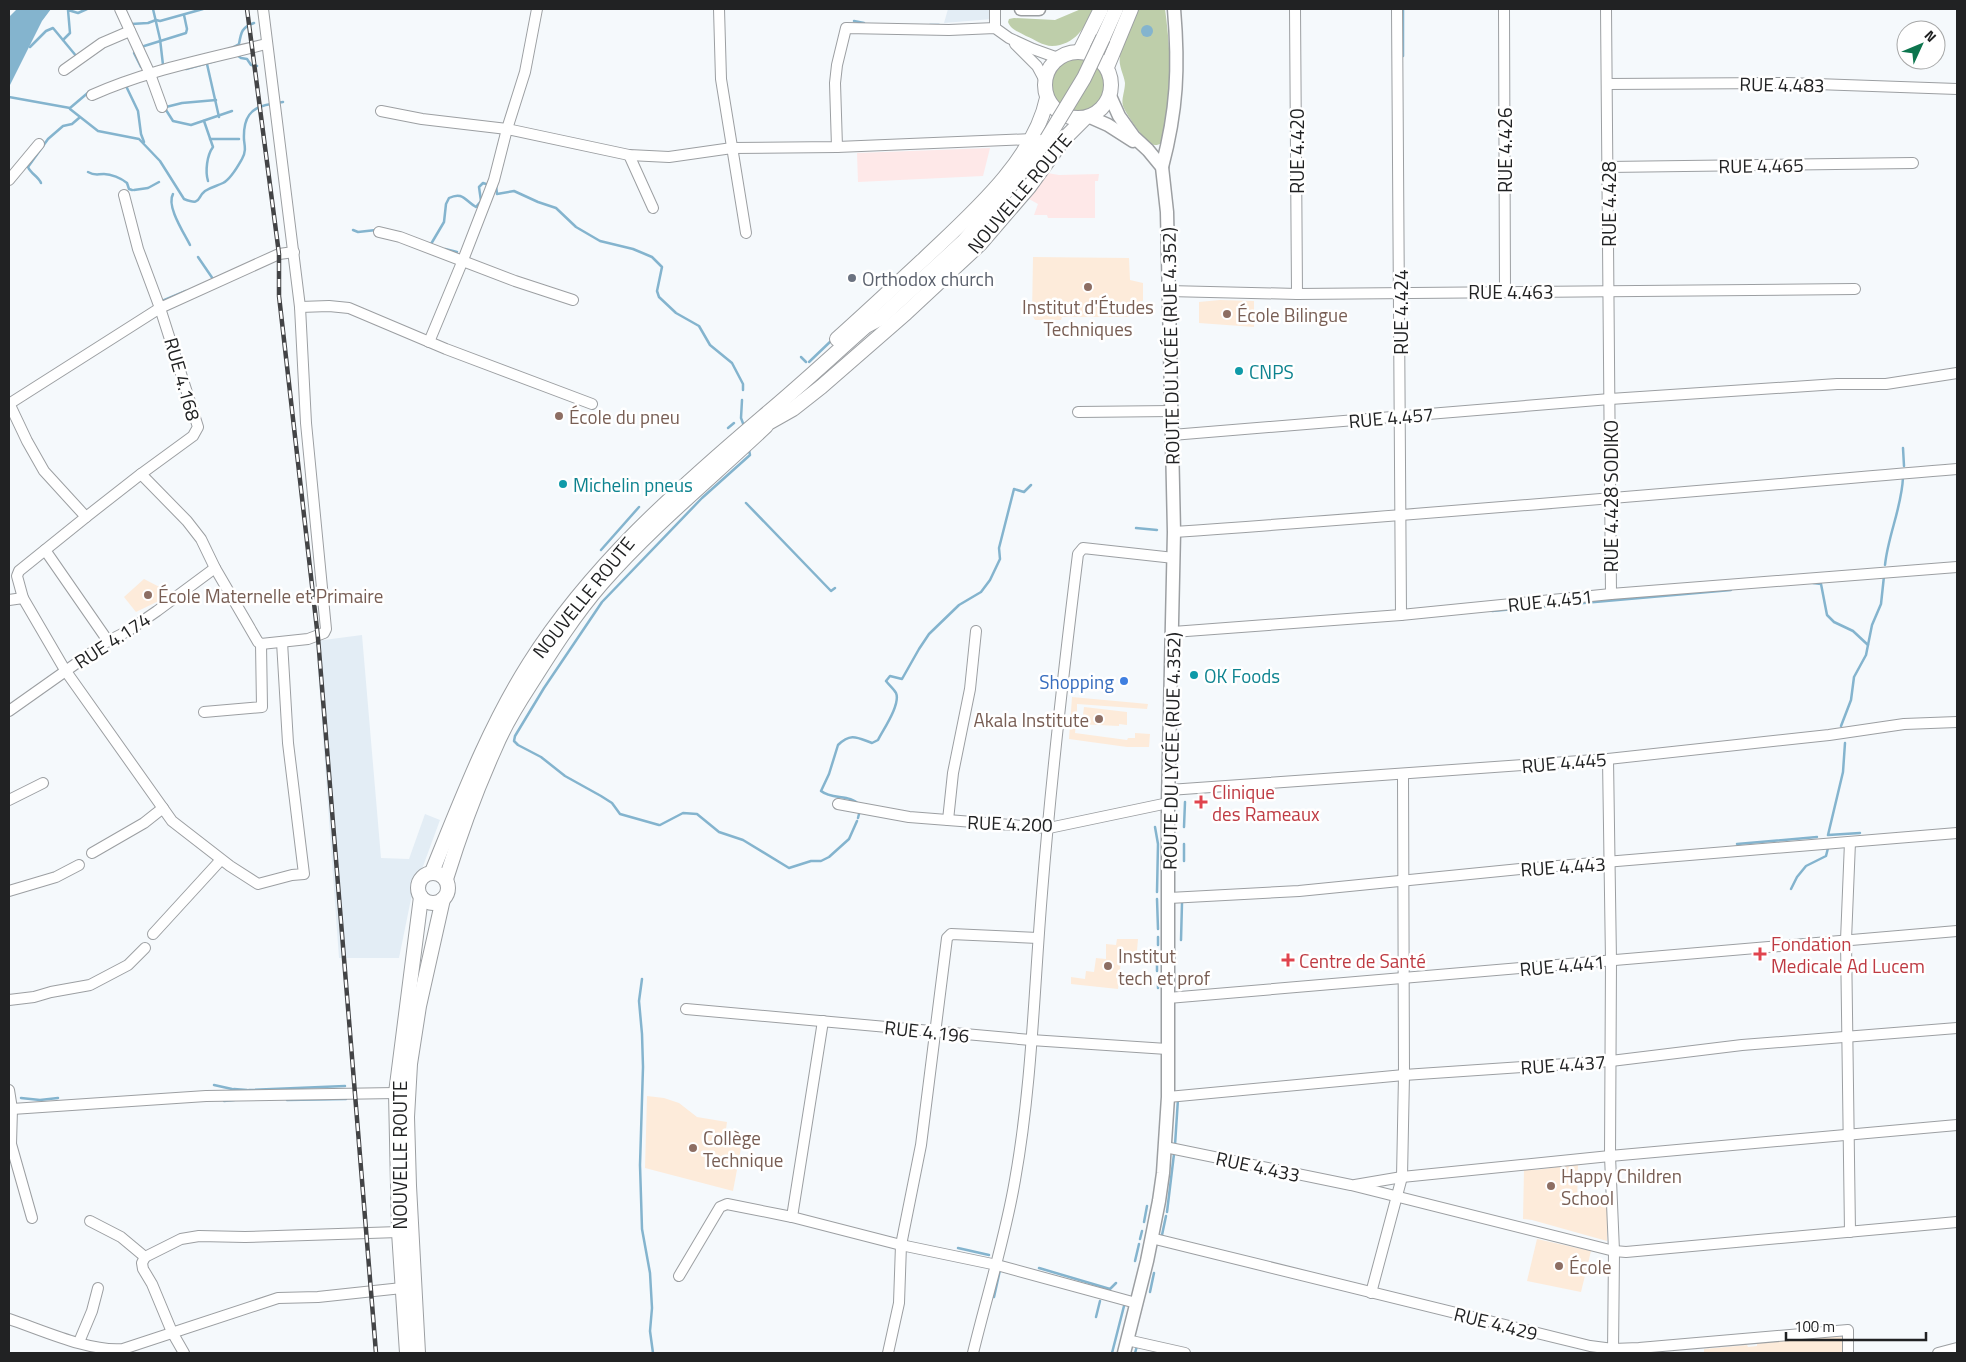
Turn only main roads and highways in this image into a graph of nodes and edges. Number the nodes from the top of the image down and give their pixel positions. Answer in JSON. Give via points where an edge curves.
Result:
{"nodes":[{"id":1,"x":1021,"y":9,"type":"edge"},
{"id":2,"x":1039,"y":9,"type":"edge"},
{"id":3,"x":1101,"y":9,"type":"edge"},
{"id":4,"x":1116,"y":9,"type":"edge"},
{"id":5,"x":1131,"y":9,"type":"edge"},
{"id":6,"x":1174,"y":9,"type":"edge"},
{"id":7,"x":1080,"y":51,"type":"junction"},
{"id":8,"x":1107,"y":68,"type":"junction"},
{"id":9,"x":1110,"y":96,"type":"junction"},
{"id":10,"x":1047,"y":98,"type":"junction"},
{"id":11,"x":1088,"y":117,"type":"junction"},
{"id":12,"x":1148,"y":150,"type":"junction"},
{"id":13,"x":1162,"y":167,"type":"junction"},
{"id":14,"x":767,"y":419,"type":"junction"},
{"id":15,"x":432,"y":872,"type":"junction"},
{"id":16,"x":446,"y":879,"type":"junction"},
{"id":17,"x":421,"y":897,"type":"junction"},
{"id":18,"x":443,"y":900,"type":"junction"},
{"id":19,"x":408,"y":1353,"type":"edge"},
{"id":20,"x":418,"y":1353,"type":"edge"},
{"id":21,"x":1124,"y":1353,"type":"edge"}],
"edges":[{"from":1,"to":2,"type":"main road"},
{"from":3,"to":7,"type":"highway"},
{"from":4,"to":14,"type":"highway","name":"NOUVELLE ROUTE","bridge":true,"via":[[1084,78],[1048,139],[997,203],[963,242],[871,330]]},
{"from":5,"to":8,"type":"highway"},
{"from":6,"to":13,"type":"main road","via":[[1177,84],[1171,133]]},
{"from":7,"to":8,"type":"highway","via":[[1095,56]]},
{"from":7,"to":10,"type":"highway","via":[[1058,58],[1047,72]]},
{"from":8,"to":9,"type":"highway","via":[[1111,77]]},
{"from":9,"to":11,"type":"highway","via":[[1106,105]]},
{"from":9,"to":12,"type":"main road","via":[[1119,116]]},
{"from":10,"to":11,"type":"highway","via":[[1063,115]]},
{"from":10,"to":14,"type":"highway","name":"NOUVELLE ROUTE","via":[[1033,139],[976,210],[800,373],[780,393]]},
{"from":11,"to":12,"type":"main road","via":[[1108,125]]},
{"from":11,"to":14,"type":"highway","name":"NOUVELLE ROUTE","via":[[1063,140],[1029,187],[980,244],[821,387],[793,409]]},
{"from":12,"to":13,"type":"main road"},
{"from":13,"to":21,"type":"main road","name":"ROUTE DU LYCÉE (RUE 4.352)","via":[[1168,212],[1174,532],[1168,1097],[1160,1202]]},
{"from":14,"to":15,"type":"highway","name":"NOUVELLE ROUTE","via":[[692,477],[650,518],[596,576],[546,638],[497,718]]},
{"from":14,"to":16,"type":"highway","name":"NOUVELLE ROUTE","via":[[638,545],[577,614],[543,663],[495,747],[463,823]]},
{"from":15,"to":16,"type":"highway"},
{"from":15,"to":17,"type":"highway","via":[[420,880],[418,892]]},
{"from":16,"to":18,"type":"highway","via":[[448,893]]},
{"from":17,"to":18,"type":"highway","via":[[432,903]]},
{"from":17,"to":19,"type":"highway","name":"NOUVELLE ROUTE","via":[[396,1093],[399,1232]]},
{"from":18,"to":20,"type":"highway","name":"NOUVELLE ROUTE","via":[[419,1006],[410,1064],[407,1117]]}]}
